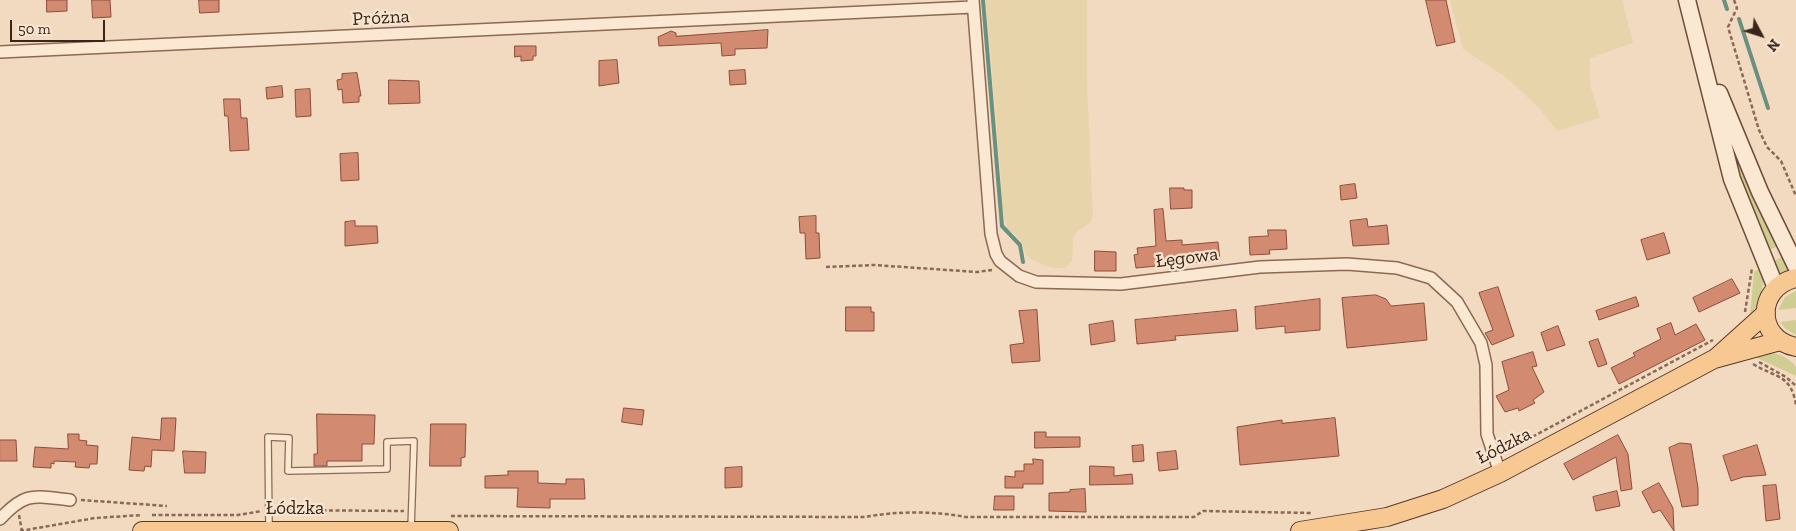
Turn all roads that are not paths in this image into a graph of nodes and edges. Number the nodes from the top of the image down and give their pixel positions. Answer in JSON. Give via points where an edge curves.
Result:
{"nodes":[{"id":1,"x":1687,"y":0,"type":"edge"},
{"id":2,"x":972,"y":3,"type":"edge"},
{"id":3,"x":1701,"y":47,"type":"junction"},
{"id":4,"x":0,"y":52,"type":"edge"},
{"id":5,"x":1796,"y":266,"type":"edge"},
{"id":6,"x":1796,"y":278,"type":"edge"},
{"id":7,"x":1776,"y":288,"type":"junction"},
{"id":8,"x":1766,"y":313,"type":"junction"},
{"id":9,"x":1792,"y":346,"type":"edge"},
{"id":10,"x":1714,"y":359,"type":"junction"},
{"id":11,"x":1496,"y":465,"type":"junction"},
{"id":12,"x":70,"y":500,"type":"road end"},
{"id":13,"x":2,"y":512,"type":"edge"},
{"id":14,"x":449,"y":523,"type":"edge"},
{"id":15,"x":142,"y":531,"type":"edge"},
{"id":16,"x":268,"y":531,"type":"edge"},
{"id":17,"x":411,"y":531,"type":"edge"},
{"id":18,"x":1300,"y":531,"type":"edge"}],
"edges":[{"from":1,"to":3,"type":"main road"},
{"from":2,"to":4,"type":"street","name":"Próżna"},
{"from":2,"to":11,"type":"street","name":"Łęgowa","via":[[991,234],[996,254],[1008,268],[1036,282],[1069,284],[1121,284],[1260,267],[1322,265],[1377,266],[1419,273],[1449,293],[1481,343],[1486,365],[1485,424]]},
{"from":3,"to":5,"type":"main road","via":[[1745,158]]},
{"from":3,"to":7,"type":"main road","via":[[1732,179]]},
{"from":6,"to":7,"type":"main road"},
{"from":7,"to":8,"type":"main road","via":[[1770,295]]},
{"from":8,"to":9,"type":"main road","via":[[1770,329]]},
{"from":8,"to":10,"type":"main road","name":"Łódzka"},
{"from":9,"to":10,"type":"main road","name":"Łódzka"},
{"from":10,"to":11,"type":"main road","name":"Łódzka"},
{"from":11,"to":18,"type":"main road","name":"Łódzka","via":[[1415,509],[1359,523]]},
{"from":12,"to":13,"type":"street","via":[[29,497]]},
{"from":14,"to":17,"type":"main road","name":"Łódzka"},
{"from":15,"to":16,"type":"main road","name":"Łódzka"},
{"from":16,"to":17,"type":"main road","name":"Łódzka"},
{"from":16,"to":17,"type":"lane","via":[[268,437],[289,438],[288,471],[387,469],[387,442],[414,441]]}]}
